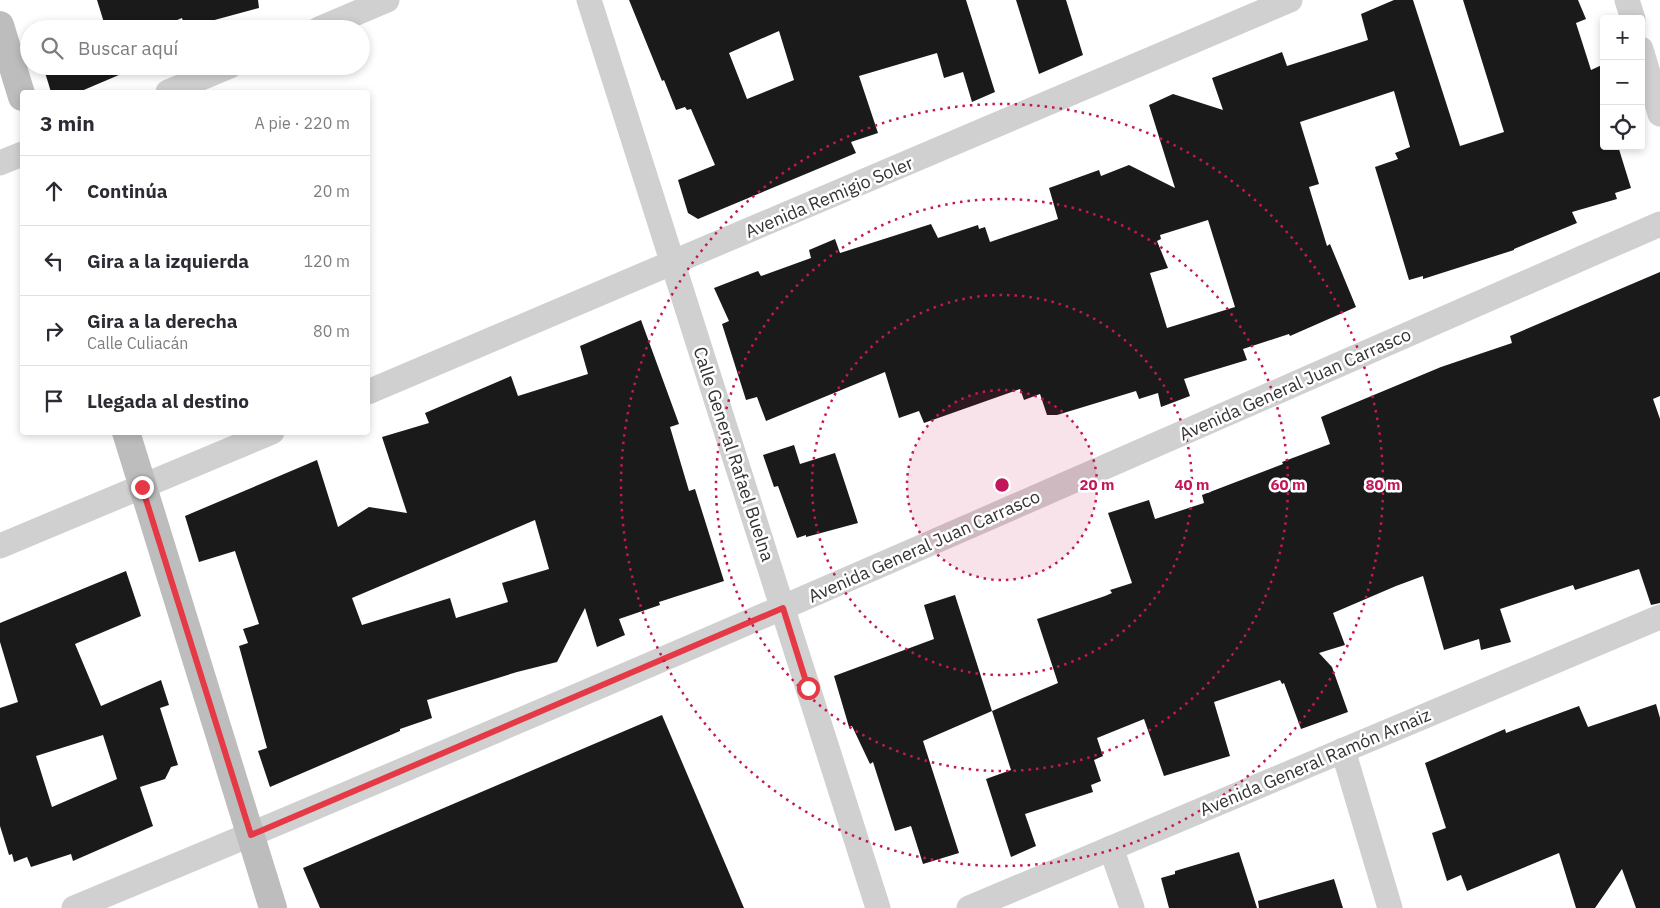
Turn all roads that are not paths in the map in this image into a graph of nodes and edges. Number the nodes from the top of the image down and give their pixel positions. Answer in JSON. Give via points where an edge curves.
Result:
{"nodes":[{"id":1,"x":387,"y":0,"type":"edge"},
{"id":2,"x":589,"y":0,"type":"edge"},
{"id":3,"x":1290,"y":0,"type":"edge"},
{"id":4,"x":1627,"y":0,"type":"edge"},
{"id":5,"x":1632,"y":15,"type":"edge"},
{"id":6,"x":340,"y":20,"type":"edge"},
{"id":7,"x":0,"y":24,"type":"edge"},
{"id":8,"x":1644,"y":60,"type":"edge"},
{"id":9,"x":209,"y":75,"type":"edge"},
{"id":10,"x":20,"y":90,"type":"edge"},
{"id":11,"x":173,"y":90,"type":"edge"},
{"id":12,"x":1660,"y":114,"type":"edge"},
{"id":13,"x":20,"y":155,"type":"edge"},
{"id":14,"x":0,"y":163,"type":"edge"},
{"id":15,"x":1660,"y":224,"type":"edge"},
{"id":16,"x":674,"y":263,"type":"junction"},
{"id":17,"x":370,"y":391,"type":"edge"},
{"id":18,"x":127,"y":435,"type":"edge"},
{"id":19,"x":265,"y":435,"type":"edge"},
{"id":20,"x":142,"y":487,"type":"junction"},
{"id":21,"x":0,"y":546,"type":"edge"},
{"id":22,"x":783,"y":608,"type":"junction"},
{"id":23,"x":1660,"y":617,"type":"edge"},
{"id":24,"x":1343,"y":750,"type":"junction"},
{"id":25,"x":251,"y":835,"type":"junction"},
{"id":26,"x":1111,"y":848,"type":"junction"},
{"id":27,"x":74,"y":908,"type":"edge"},
{"id":28,"x":273,"y":908,"type":"edge"},
{"id":29,"x":878,"y":908,"type":"edge"},
{"id":30,"x":969,"y":908,"type":"edge"},
{"id":31,"x":1132,"y":908,"type":"edge"},
{"id":32,"x":1390,"y":908,"type":"edge"}],
"edges":[{"from":1,"to":6,"type":"street"},
{"from":2,"to":16,"type":"street","name":"Calle General Rafael Buelna"},
{"from":3,"to":16,"type":"street","name":"Avenida Remigio Soler"},
{"from":4,"to":5,"type":"street"},
{"from":7,"to":10,"type":"street"},
{"from":8,"to":12,"type":"street"},
{"from":9,"to":11,"type":"street"},
{"from":13,"to":14,"type":"street"},
{"from":15,"to":22,"type":"street","name":"Avenida General Juan Carrasco"},
{"from":16,"to":17,"type":"street","name":"Avenida Remigio Soler"},
{"from":16,"to":22,"type":"street","name":"Calle General Rafael Buelna"},
{"from":18,"to":20,"type":"street"},
{"from":19,"to":20,"type":"street"},
{"from":20,"to":21,"type":"street"},
{"from":20,"to":25,"type":"street"},
{"from":22,"to":25,"type":"street","name":"Avenida General Juan Carrasco"},
{"from":22,"to":29,"type":"street","name":"Calle General Rafael Buelna"},
{"from":23,"to":24,"type":"street","name":"Avenida General Ramón Arnaiz"},
{"from":24,"to":26,"type":"street","name":"Avenida General Ramón Arnaiz"},
{"from":24,"to":32,"type":"street"},
{"from":25,"to":27,"type":"street","name":"Avenida General Juan Carrasco"},
{"from":25,"to":28,"type":"street"},
{"from":26,"to":30,"type":"street","name":"Avenida General Ramón Arnaiz"},
{"from":26,"to":31,"type":"street"}]}
